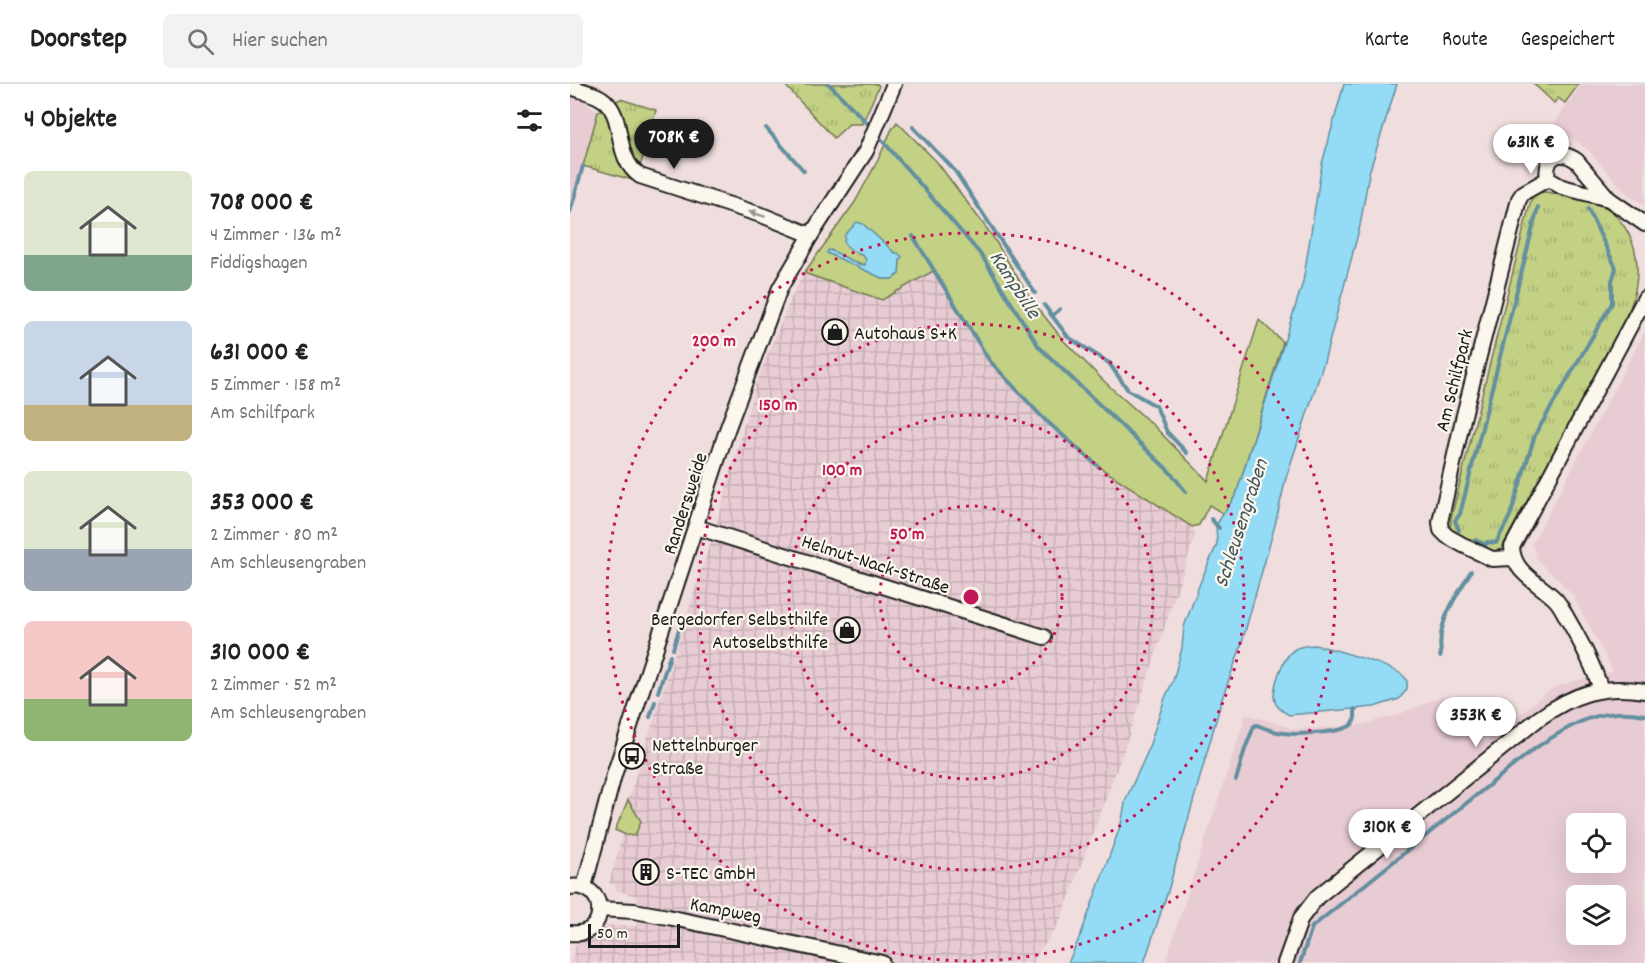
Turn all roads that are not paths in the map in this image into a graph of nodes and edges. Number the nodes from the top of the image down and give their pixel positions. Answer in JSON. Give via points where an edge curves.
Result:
{"nodes":[{"id":1,"x":894,"y":84,"type":"edge"},
{"id":2,"x":570,"y":87,"type":"edge"},
{"id":3,"x":1548,"y":179,"type":"junction"},
{"id":4,"x":1609,"y":200,"type":"junction"},
{"id":5,"x":1645,"y":224,"type":"edge"},
{"id":6,"x":811,"y":235,"type":"junction"},
{"id":7,"x":1645,"y":298,"type":"edge"},
{"id":8,"x":696,"y":527,"type":"junction"},
{"id":9,"x":1512,"y":558,"type":"junction"},
{"id":10,"x":1044,"y":637,"type":"dead end"},
{"id":11,"x":1601,"y":690,"type":"junction"},
{"id":12,"x":1645,"y":691,"type":"edge"},
{"id":13,"x":577,"y":887,"type":"edge"},
{"id":14,"x":600,"y":909,"type":"junction"},
{"id":15,"x":570,"y":933,"type":"edge"},
{"id":16,"x":848,"y":959,"type":"edge"},
{"id":17,"x":882,"y":963,"type":"edge"},
{"id":18,"x":1285,"y":963,"type":"edge"}],
"edges":[{"from":1,"to":6,"type":"street","name":"Randersweide","via":[[866,151]]},
{"from":6,"to":2,"type":"street","one_way":true,"via":[[640,176],[624,156],[609,106],[595,95]]},
{"from":3,"to":4,"type":"street","via":[[1562,188]]},
{"from":3,"to":4,"type":"street","via":[[1549,161],[1555,156],[1570,157]]},
{"from":3,"to":9,"type":"street","name":"Am Schilfpark","via":[[1519,199],[1440,522],[1447,536],[1463,545],[1492,559]]},
{"from":4,"to":5,"type":"street"},
{"from":6,"to":8,"type":"street","name":"Randersweide","via":[[780,288]]},
{"from":7,"to":9,"type":"street","via":[[1516,537]]},
{"from":8,"to":10,"type":"street","name":"Helmut-Nack-Straße"},
{"from":8,"to":13,"type":"street","name":"Randersweide"},
{"from":9,"to":11,"type":"street","via":[[1516,566],[1557,600],[1586,651]]},
{"from":11,"to":12,"type":"street"},
{"from":11,"to":18,"type":"street","via":[[1576,695],[1538,719],[1324,891],[1301,918]]},
{"from":13,"to":14,"type":"street","via":[[596,897]]},
{"from":14,"to":15,"type":"street","via":[[594,926]]},
{"from":14,"to":16,"type":"street","name":"Kampweg","via":[[634,911]]},
{"from":16,"to":17,"type":"street","name":"Kampweg"}]}
